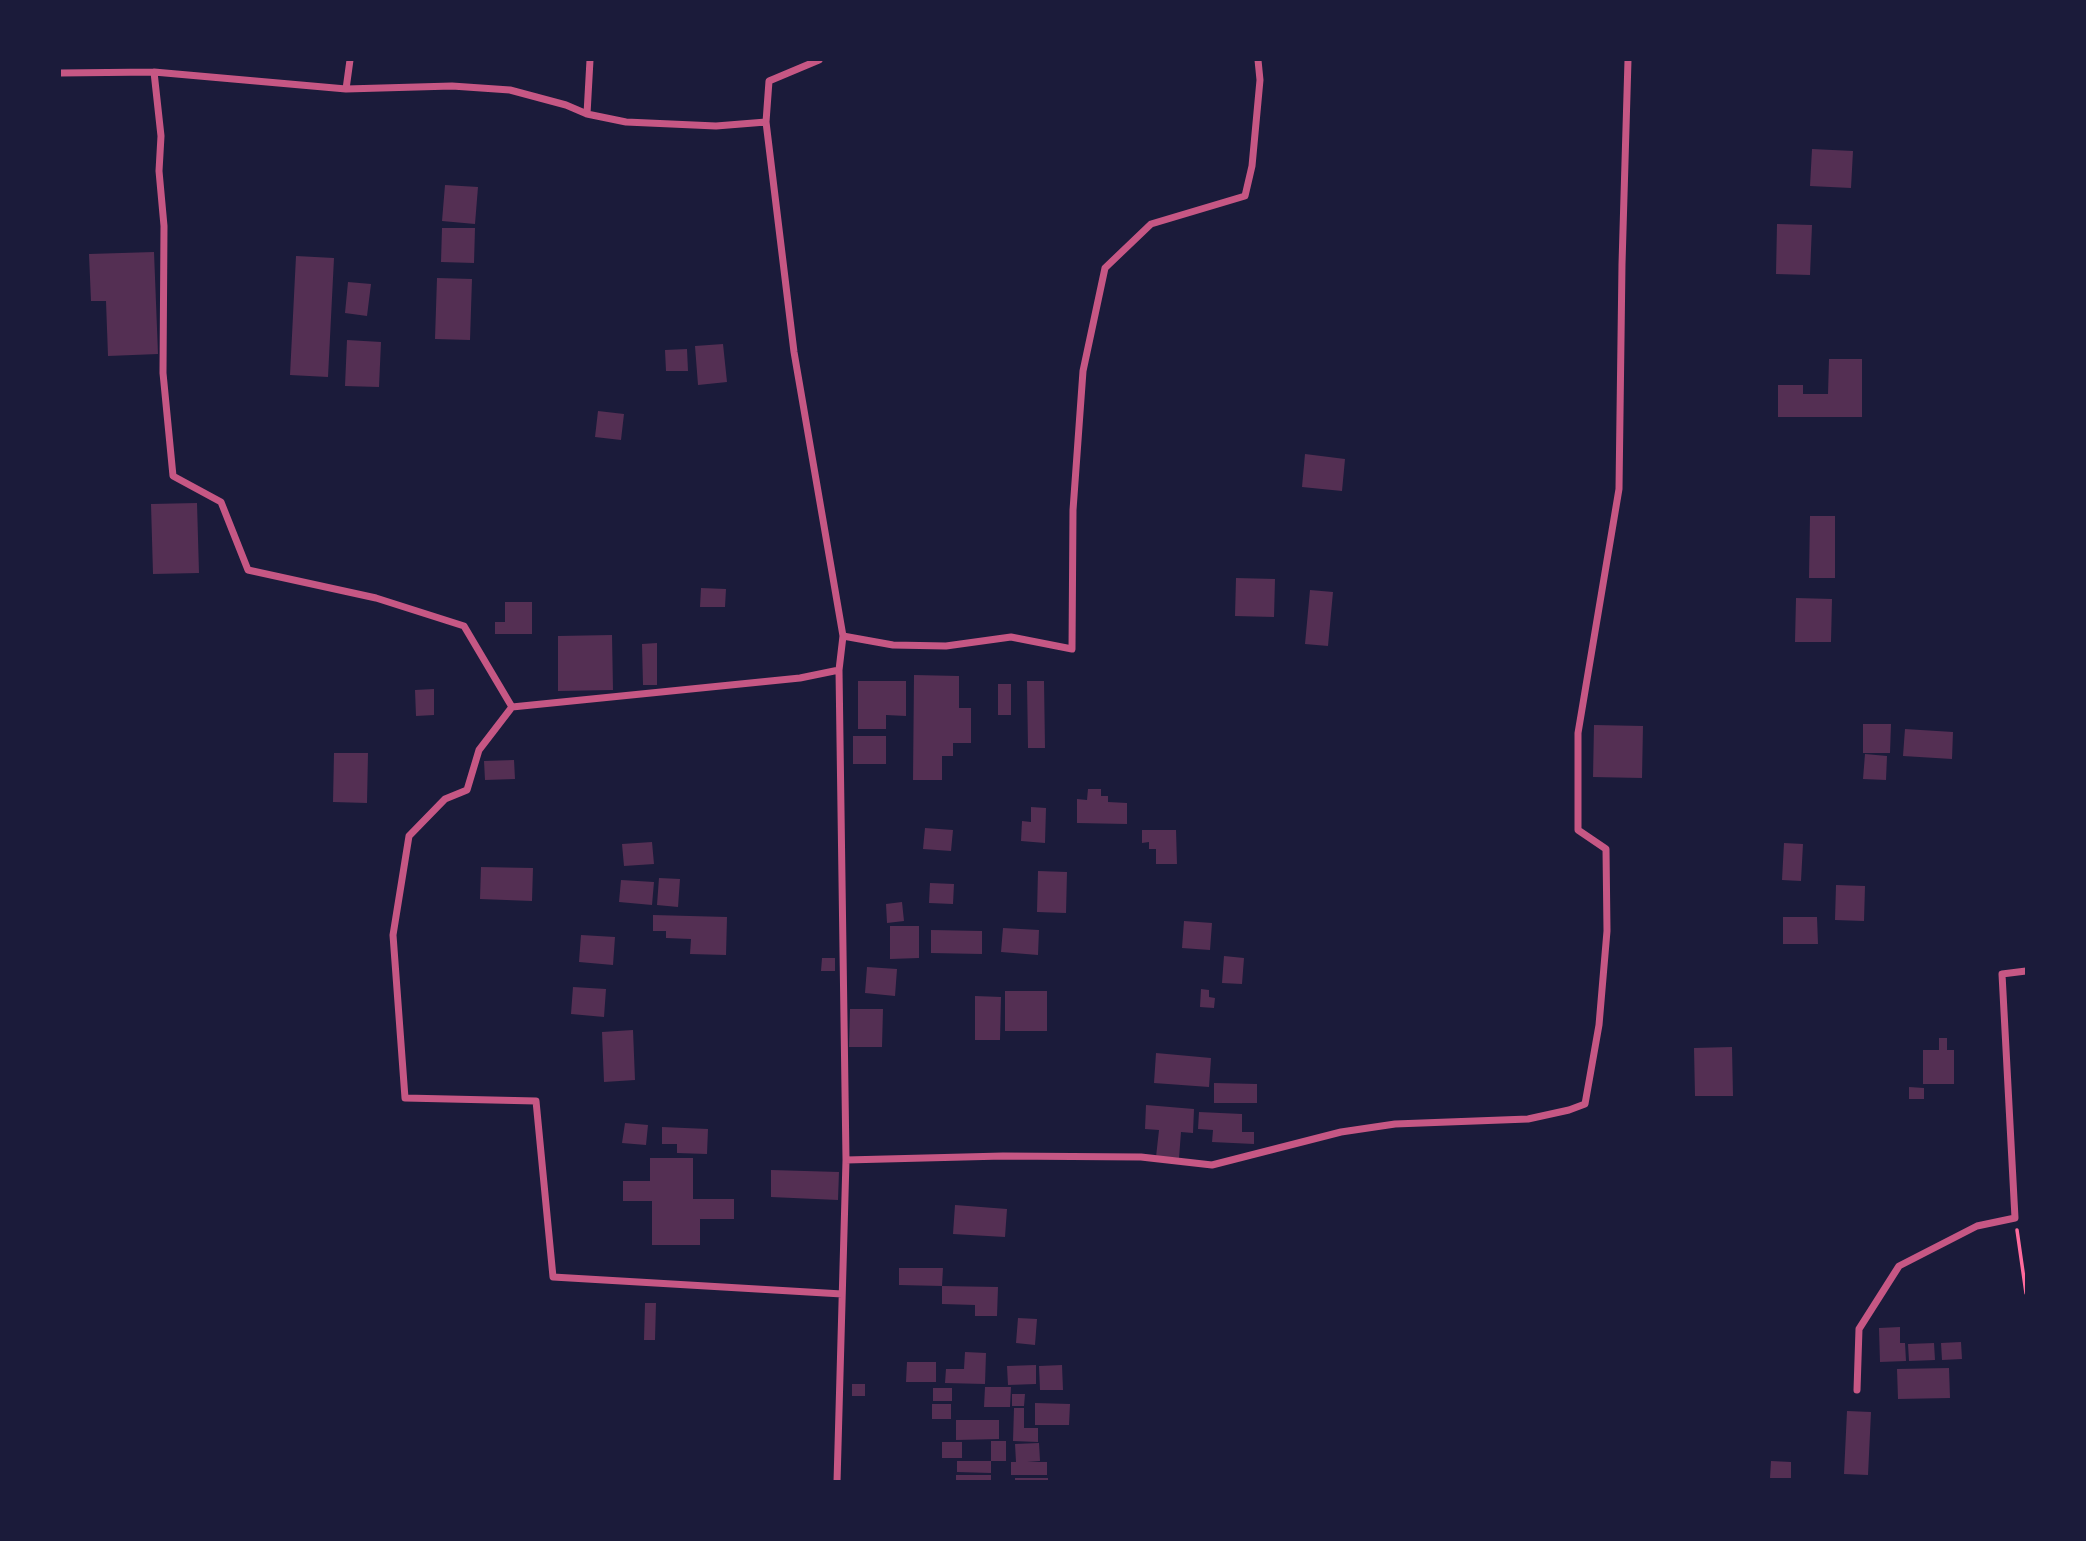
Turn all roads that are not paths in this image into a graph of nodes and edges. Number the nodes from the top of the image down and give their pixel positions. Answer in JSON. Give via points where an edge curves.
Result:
{"nodes":[{"id":1,"x":350,"y":60,"type":"edge"},
{"id":2,"x":590,"y":60,"type":"edge"},
{"id":3,"x":819,"y":60,"type":"edge"},
{"id":4,"x":1258,"y":60,"type":"edge"},
{"id":5,"x":1628,"y":60,"type":"edge"},
{"id":6,"x":154,"y":72,"type":"junction"},
{"id":7,"x":60,"y":73,"type":"edge"},
{"id":8,"x":346,"y":89,"type":"junction"},
{"id":9,"x":587,"y":114,"type":"junction"},
{"id":10,"x":766,"y":122,"type":"junction"},
{"id":11,"x":844,"y":636,"type":"junction"},
{"id":12,"x":839,"y":670,"type":"junction"},
{"id":13,"x":512,"y":707,"type":"junction"},
{"id":14,"x":2026,"y":971,"type":"edge"},
{"id":15,"x":846,"y":1160,"type":"junction"},
{"id":16,"x":842,"y":1294,"type":"junction"},
{"id":17,"x":1857,"y":1390,"type":"dead end"},
{"id":18,"x":837,"y":1482,"type":"edge"}],
"edges":[{"from":1,"to":8,"type":"street"},
{"from":2,"to":9,"type":"street"},
{"from":3,"to":10,"type":"street","via":[[769,81]]},
{"from":4,"to":11,"type":"street","via":[[1252,166],[1245,196],[1151,224],[1105,268],[1083,371],[1073,510],[1072,649],[1011,637],[946,646],[893,645]]},
{"from":5,"to":15,"type":"street","via":[[1619,489],[1577,733],[1577,831],[1606,849],[1607,931],[1599,1025],[1585,1104],[1528,1119],[1395,1124],[1341,1132],[1212,1164],[1141,1157]]},
{"from":6,"to":7,"type":"street"},
{"from":6,"to":8,"type":"street"},
{"from":6,"to":13,"type":"street","via":[[164,226],[163,373],[173,476],[221,502],[248,570],[376,598],[464,626]]},
{"from":8,"to":9,"type":"street","via":[[452,86],[510,90]]},
{"from":9,"to":10,"type":"street","via":[[626,122],[716,126]]},
{"from":10,"to":11,"type":"street","via":[[794,352]]},
{"from":11,"to":12,"type":"street"},
{"from":12,"to":13,"type":"street","via":[[800,678]]},
{"from":12,"to":15,"type":"street"},
{"from":13,"to":16,"type":"street","via":[[479,750],[467,790],[445,799],[409,836],[393,935],[405,1098],[536,1101],[553,1277]]},
{"from":14,"to":17,"type":"street","via":[[2002,974],[2015,1218],[1978,1226],[1899,1266],[1859,1329]]},
{"from":15,"to":16,"type":"street"},
{"from":16,"to":18,"type":"street"}]}
